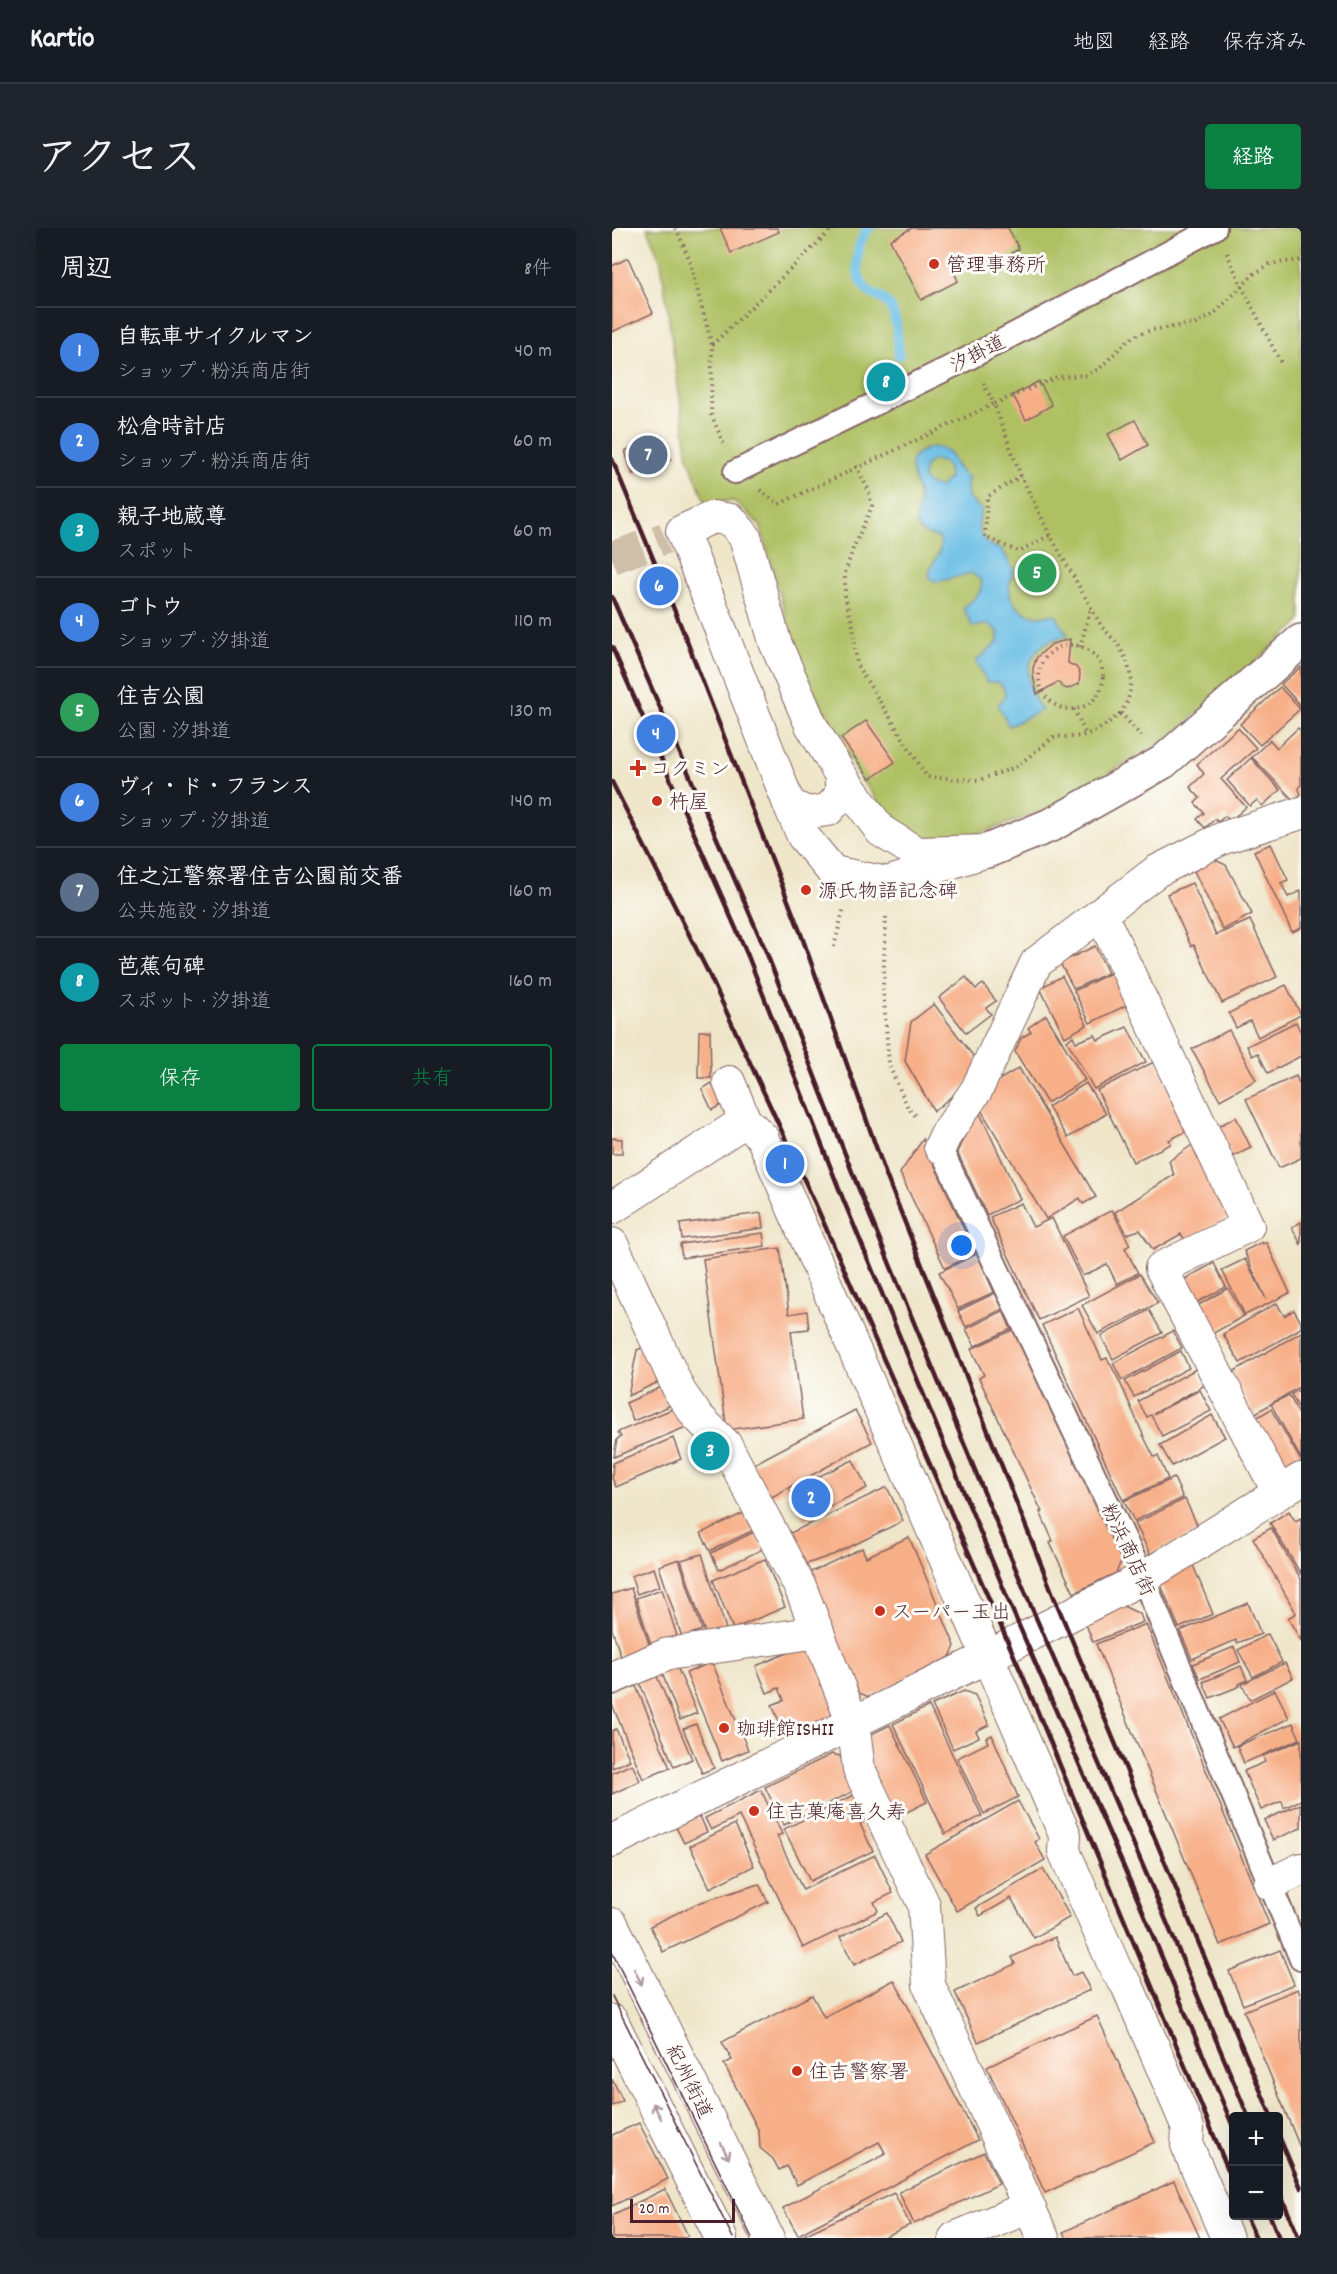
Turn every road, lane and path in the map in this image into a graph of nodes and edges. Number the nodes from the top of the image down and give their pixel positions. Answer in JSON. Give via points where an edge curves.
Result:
{"nodes":[{"id":1,"x":676,"y":228,"type":"edge"},
{"id":2,"x":833,"y":228,"type":"edge"},
{"id":3,"x":1220,"y":238,"type":"edge"},
{"id":4,"x":1301,"y":260,"type":"edge"},
{"id":5,"x":1242,"y":287,"type":"junction"},
{"id":6,"x":712,"y":345,"type":"junction"},
{"id":7,"x":969,"y":358,"type":"junction"},
{"id":8,"x":1281,"y":363,"type":"dead end"},
{"id":9,"x":994,"y":404,"type":"junction"},
{"id":10,"x":856,"y":466,"type":"junction"},
{"id":11,"x":735,"y":472,"type":"junction"},
{"id":12,"x":1021,"y":476,"type":"junction"},
{"id":13,"x":1050,"y":536,"type":"junction"},
{"id":14,"x":1091,"y":608,"type":"junction"},
{"id":15,"x":1301,"y":641,"type":"edge"},
{"id":16,"x":1080,"y":647,"type":"junction"},
{"id":17,"x":1074,"y":709,"type":"junction"},
{"id":18,"x":1121,"y":712,"type":"junction"},
{"id":19,"x":1086,"y":735,"type":"junction"},
{"id":20,"x":1163,"y":762,"type":"junction"},
{"id":21,"x":841,"y":776,"type":"junction"},
{"id":22,"x":789,"y":804,"type":"junction"},
{"id":23,"x":1301,"y":813,"type":"edge"},
{"id":24,"x":987,"y":851,"type":"junction"},
{"id":25,"x":887,"y":884,"type":"junction"},
{"id":26,"x":845,"y":905,"type":"dead end"},
{"id":27,"x":1101,"y":914,"type":"junction"},
{"id":28,"x":834,"y":947,"type":"dead end"},
{"id":29,"x":729,"y":1082,"type":"dead end"},
{"id":30,"x":745,"y":1121,"type":"junction"},
{"id":31,"x":942,"y":1141,"type":"junction"},
{"id":32,"x":612,"y":1208,"type":"edge"},
{"id":33,"x":612,"y":1244,"type":"edge"},
{"id":34,"x":1290,"y":1486,"type":"edge"},
{"id":35,"x":1143,"y":1578,"type":"junction"},
{"id":36,"x":818,"y":1632,"type":"junction"},
{"id":37,"x":987,"y":1657,"type":"junction"},
{"id":38,"x":612,"y":1677,"type":"edge"},
{"id":39,"x":853,"y":1723,"type":"junction"},
{"id":40,"x":612,"y":1841,"type":"edge"},
{"id":41,"x":1301,"y":1869,"type":"edge"},
{"id":42,"x":1270,"y":1884,"type":"junction"},
{"id":43,"x":612,"y":1924,"type":"edge"},
{"id":44,"x":1301,"y":1959,"type":"edge"},
{"id":45,"x":612,"y":2021,"type":"edge"},
{"id":46,"x":1029,"y":2207,"type":"junction"},
{"id":47,"x":721,"y":2238,"type":"edge"},
{"id":48,"x":768,"y":2238,"type":"edge"},
{"id":49,"x":955,"y":2238,"type":"edge"},
{"id":50,"x":1043,"y":2238,"type":"edge"},
{"id":51,"x":1227,"y":2238,"type":"edge"}],
"edges":[{"from":1,"to":6,"type":"path","via":[[688,256]]},
{"from":2,"to":6,"type":"path"},
{"from":3,"to":5,"type":"path"},
{"from":3,"to":7,"type":"street","name":"汐掛道"},
{"from":4,"to":5,"type":"path","via":[[1270,264]]},
{"from":5,"to":8,"type":"path"},
{"from":5,"to":9,"type":"path","via":[[1213,315],[1195,324],[1137,335],[1087,375],[1056,376]]},
{"from":6,"to":11,"type":"path","via":[[711,414]]},
{"from":7,"to":9,"type":"path"},
{"from":7,"to":11,"type":"street","name":"汐掛道"},
{"from":9,"to":10,"type":"path"},
{"from":9,"to":12,"type":"path"},
{"from":10,"to":11,"type":"path","via":[[779,504]]},
{"from":10,"to":19,"type":"path","via":[[872,506],[845,573],[845,597],[857,665],[927,777],[979,780],[1016,767],[1055,736]]},
{"from":12,"to":13,"type":"path"},
{"from":12,"to":13,"type":"path","via":[[987,497],[985,537],[1019,552]]},
{"from":13,"to":14,"type":"path"},
{"from":14,"to":16,"type":"path"},
{"from":14,"to":18,"type":"path","via":[[1127,661],[1132,681]]},
{"from":15,"to":20,"type":"street"},
{"from":16,"to":17,"type":"path","via":[[1094,655],[1103,677],[1095,699]]},
{"from":16,"to":17,"type":"path","via":[[1062,646],[1051,651],[1039,671],[1043,694],[1051,703]]},
{"from":17,"to":19,"type":"path"},
{"from":18,"to":19,"type":"path"},
{"from":18,"to":20,"type":"path"},
{"from":20,"to":24,"type":"street","via":[[1053,824]]},
{"from":21,"to":22,"type":"street","via":[[841,795],[828,810],[807,813]]},
{"from":21,"to":22,"type":"street","via":[[812,725],[775,642],[745,537],[731,520],[713,517],[674,534]]},
{"from":21,"to":24,"type":"street","via":[[881,831],[917,853]]},
{"from":22,"to":25,"type":"street","via":[[803,836],[832,872]]},
{"from":23,"to":27,"type":"street","via":[[1214,842],[1156,871]]},
{"from":24,"to":25,"type":"street"},
{"from":25,"to":31,"type":"path","via":[[883,988],[889,1065],[908,1108]]},
{"from":26,"to":28,"type":"path"},
{"from":27,"to":31,"type":"street","via":[[1036,963],[977,1089]]},
{"from":27,"to":34,"type":"street","via":[[1248,1226],[1161,1268]]},
{"from":29,"to":30,"type":"street"},
{"from":30,"to":32,"type":"street"},
{"from":30,"to":37,"type":"street","via":[[762,1137]]},
{"from":31,"to":35,"type":"street","name":"粉浜商店街"},
{"from":33,"to":36,"type":"street","via":[[680,1392],[726,1445],[801,1589]]},
{"from":34,"to":35,"type":"street"},
{"from":35,"to":37,"type":"street"},
{"from":35,"to":42,"type":"street","name":"粉浜商店街"},
{"from":36,"to":38,"type":"street","via":[[669,1654]]},
{"from":36,"to":39,"type":"street"},
{"from":37,"to":39,"type":"street"},
{"from":37,"to":51,"type":"street","via":[[1065,1835],[1064,1851],[1188,2128],[1187,2145]]},
{"from":39,"to":40,"type":"street"},
{"from":39,"to":46,"type":"street","via":[[859,1769],[924,1905],[929,1984]]},
{"from":41,"to":42,"type":"street"},
{"from":42,"to":44,"type":"street","name":"粉浜商店街"},
{"from":43,"to":48,"type":"street","name":"紀州街道","one_way":true},
{"from":47,"to":45,"type":"street","one_way":true},
{"from":46,"to":49,"type":"street"},
{"from":46,"to":50,"type":"street"}]}
